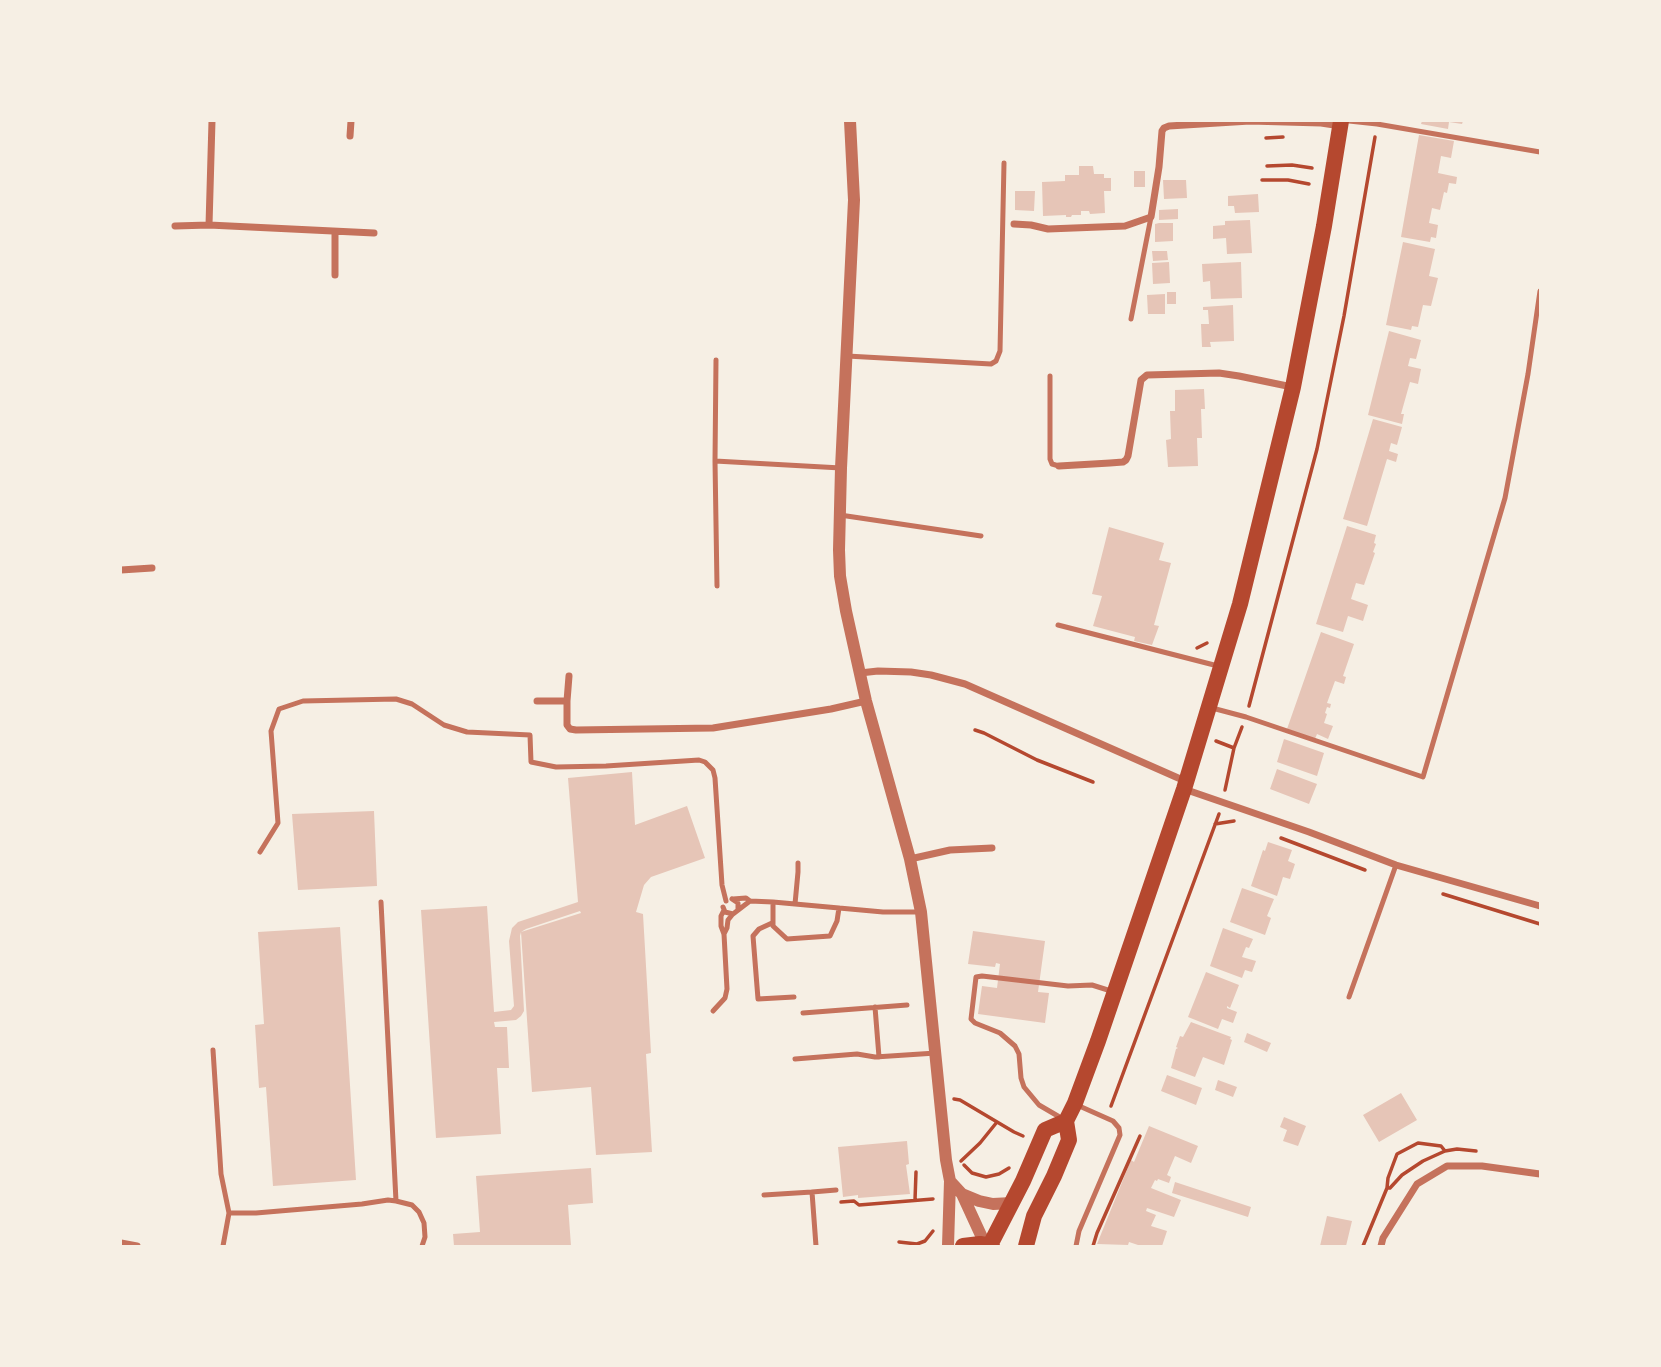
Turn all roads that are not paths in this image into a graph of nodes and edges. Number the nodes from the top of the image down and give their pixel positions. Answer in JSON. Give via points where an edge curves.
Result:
{"nodes":[{"id":1,"x":212,"y":121,"type":"edge"},
{"id":2,"x":351,"y":121,"type":"edge"},
{"id":3,"x":850,"y":121,"type":"edge"},
{"id":4,"x":1344,"y":122,"type":"edge"},
{"id":5,"x":350,"y":136,"type":"dead end"},
{"id":6,"x":1540,"y":152,"type":"edge"},
{"id":7,"x":1004,"y":163,"type":"dead end"},
{"id":8,"x":1151,"y":217,"type":"junction"},
{"id":9,"x":1014,"y":224,"type":"dead end"},
{"id":10,"x":209,"y":225,"type":"junction"},
{"id":11,"x":174,"y":226,"type":"dead end"},
{"id":12,"x":335,"y":232,"type":"junction"},
{"id":13,"x":374,"y":233,"type":"dead end"},
{"id":14,"x":335,"y":275,"type":"dead end"},
{"id":15,"x":1540,"y":291,"type":"edge"},
{"id":16,"x":1132,"y":319,"type":"dead end"},
{"id":17,"x":847,"y":356,"type":"junction"},
{"id":18,"x":716,"y":360,"type":"dead end"},
{"id":19,"x":1050,"y":376,"type":"dead end"},
{"id":20,"x":1293,"y":387,"type":"junction"},
{"id":21,"x":715,"y":461,"type":"junction"},
{"id":22,"x":1059,"y":466,"type":"joint"},
{"id":23,"x":841,"y":468,"type":"junction"},
{"id":24,"x":840,"y":515,"type":"junction"},
{"id":25,"x":981,"y":536,"type":"dead end"},
{"id":26,"x":152,"y":568,"type":"dead end"},
{"id":27,"x":121,"y":570,"type":"edge"},
{"id":28,"x":717,"y":586,"type":"dead end"},
{"id":29,"x":1058,"y":625,"type":"dead end"},
{"id":30,"x":1221,"y":667,"type":"junction"},
{"id":31,"x":860,"y":673,"type":"junction"},
{"id":32,"x":569,"y":677,"type":"dead end"},
{"id":33,"x":537,"y":701,"type":"dead end"},
{"id":34,"x":567,"y":701,"type":"junction"},
{"id":35,"x":866,"y":701,"type":"junction"},
{"id":36,"x":1209,"y":707,"type":"junction"},
{"id":37,"x":1185,"y":785,"type":"junction"},
{"id":38,"x":992,"y":848,"type":"dead end"},
{"id":39,"x":260,"y":852,"type":"dead end"},
{"id":40,"x":910,"y":859,"type":"junction"},
{"id":41,"x":798,"y":863,"type":"dead end"},
{"id":42,"x":1396,"y":865,"type":"junction"},
{"id":43,"x":733,"y":899,"type":"junction"},
{"id":44,"x":726,"y":901,"type":"junction"},
{"id":45,"x":750,"y":901,"type":"junction"},
{"id":46,"x":380,"y":902,"type":"dead end"},
{"id":47,"x":773,"y":902,"type":"junction"},
{"id":48,"x":795,"y":904,"type":"junction"},
{"id":49,"x":1540,"y":906,"type":"edge"},
{"id":50,"x":839,"y":908,"type":"junction"},
{"id":51,"x":724,"y":910,"type":"junction"},
{"id":52,"x":735,"y":912,"type":"junction"},
{"id":53,"x":921,"y":912,"type":"junction"},
{"id":54,"x":772,"y":923,"type":"junction"},
{"id":55,"x":724,"y":934,"type":"junction"},
{"id":56,"x":1115,"y":992,"type":"junction"},
{"id":57,"x":794,"y":997,"type":"dead end"},
{"id":58,"x":1349,"y":997,"type":"dead end"},
{"id":59,"x":907,"y":1005,"type":"dead end"},
{"id":60,"x":875,"y":1007,"type":"junction"},
{"id":61,"x":713,"y":1011,"type":"dead end"},
{"id":62,"x":803,"y":1013,"type":"dead end"},
{"id":63,"x":213,"y":1050,"type":"dead end"},
{"id":64,"x":936,"y":1054,"type":"junction"},
{"id":65,"x":879,"y":1056,"type":"junction"},
{"id":66,"x":795,"y":1059,"type":"dead end"},
{"id":67,"x":1075,"y":1103,"type":"junction"},
{"id":68,"x":1066,"y":1121,"type":"junction"},
{"id":69,"x":1540,"y":1174,"type":"edge"},
{"id":70,"x":950,"y":1181,"type":"junction"},
{"id":71,"x":836,"y":1190,"type":"road end"},
{"id":72,"x":813,"y":1192,"type":"junction"},
{"id":73,"x":962,"y":1194,"type":"junction"},
{"id":74,"x":764,"y":1195,"type":"dead end"},
{"id":75,"x":396,"y":1201,"type":"junction"},
{"id":76,"x":1012,"y":1203,"type":"junction"},
{"id":77,"x":229,"y":1213,"type":"junction"},
{"id":78,"x":121,"y":1243,"type":"edge"},
{"id":79,"x":989,"y":1245,"type":"edge"},
{"id":80,"x":138,"y":1246,"type":"edge"},
{"id":81,"x":223,"y":1246,"type":"edge"},
{"id":82,"x":422,"y":1246,"type":"edge"},
{"id":83,"x":816,"y":1246,"type":"edge"},
{"id":84,"x":948,"y":1246,"type":"edge"},
{"id":85,"x":963,"y":1246,"type":"edge"},
{"id":86,"x":1026,"y":1246,"type":"edge"},
{"id":87,"x":1076,"y":1246,"type":"edge"},
{"id":88,"x":1381,"y":1246,"type":"edge"}],
"edges":[{"from":1,"to":10,"type":"street"},
{"from":2,"to":5,"type":"street"},
{"from":3,"to":17,"type":"street","via":[[854,200]]},
{"from":4,"to":6,"type":"lane"},
{"from":4,"to":8,"type":"street","via":[[1241,121],[1164,128]]},
{"from":4,"to":20,"type":"main road"},
{"from":7,"to":17,"type":"lane","via":[[1000,351],[996,361]]},
{"from":8,"to":9,"type":"street","via":[[1125,226],[1048,229]]},
{"from":8,"to":16,"type":"lane"},
{"from":10,"to":11,"type":"street"},
{"from":10,"to":12,"type":"street"},
{"from":12,"to":13,"type":"street"},
{"from":12,"to":14,"type":"street"},
{"from":15,"to":36,"type":"lane","via":[[1505,498],[1423,777]]},
{"from":17,"to":23,"type":"street"},
{"from":18,"to":21,"type":"lane"},
{"from":19,"to":22,"type":"lane","via":[[1050,459]]},
{"from":20,"to":22,"type":"street","via":[[1219,373],[1147,375],[1142,380],[1126,460]]},
{"from":20,"to":30,"type":"main road"},
{"from":21,"to":23,"type":"lane"},
{"from":21,"to":28,"type":"lane"},
{"from":23,"to":24,"type":"street"},
{"from":24,"to":25,"type":"lane"},
{"from":24,"to":31,"type":"street","via":[[840,576]]},
{"from":26,"to":27,"type":"street"},
{"from":29,"to":30,"type":"lane"},
{"from":30,"to":36,"type":"main road"},
{"from":31,"to":35,"type":"street"},
{"from":31,"to":37,"type":"street","via":[[915,672],[965,684]]},
{"from":32,"to":34,"type":"street"},
{"from":33,"to":34,"type":"street"},
{"from":34,"to":35,"type":"street","via":[[568,725],[576,730],[713,728]]},
{"from":35,"to":40,"type":"street"},
{"from":36,"to":37,"type":"main road"},
{"from":37,"to":42,"type":"street"},
{"from":37,"to":56,"type":"main road"},
{"from":38,"to":40,"type":"street","via":[[950,850]]},
{"from":39,"to":44,"type":"lane","via":[[278,823],[271,731],[279,709],[303,701],[397,699],[467,732],[530,735],[531,762],[556,767],[705,762],[715,778]]},
{"from":40,"to":53,"type":"street"},
{"from":41,"to":48,"type":"lane"},
{"from":42,"to":49,"type":"street"},
{"from":42,"to":58,"type":"lane"},
{"from":43,"to":44,"type":"lane"},
{"from":43,"to":45,"type":"lane"},
{"from":43,"to":52,"type":"lane","via":[[738,903]]},
{"from":44,"to":51,"type":"lane"},
{"from":45,"to":47,"type":"lane"},
{"from":45,"to":52,"type":"lane"},
{"from":46,"to":75,"type":"lane"},
{"from":47,"to":48,"type":"lane"},
{"from":47,"to":54,"type":"lane"},
{"from":48,"to":50,"type":"lane"},
{"from":50,"to":53,"type":"lane"},
{"from":50,"to":54,"type":"lane","via":[[828,937],[786,939]]},
{"from":51,"to":52,"type":"lane"},
{"from":51,"to":55,"type":"lane"},
{"from":52,"to":55,"type":"lane"},
{"from":53,"to":64,"type":"street"},
{"from":54,"to":57,"type":"lane","via":[[753,936],[758,999]]},
{"from":55,"to":61,"type":"lane","via":[[727,989]]},
{"from":56,"to":67,"type":"main road"},
{"from":56,"to":68,"type":"lane","via":[[1092,985],[976,977],[971,1019],[1015,1046],[1026,1089],[1042,1107]]},
{"from":59,"to":60,"type":"lane"},
{"from":60,"to":62,"type":"lane"},
{"from":60,"to":65,"type":"lane"},
{"from":63,"to":77,"type":"lane","via":[[221,1174]]},
{"from":64,"to":65,"type":"lane"},
{"from":64,"to":70,"type":"street"},
{"from":65,"to":66,"type":"lane"},
{"from":67,"to":68,"type":"main road"},
{"from":67,"to":87,"type":"lane","via":[[1116,1124],[1120,1136]]},
{"from":68,"to":76,"type":"main road","via":[[1045,1130]]},
{"from":68,"to":86,"type":"main road","via":[[1069,1140],[1034,1216]]},
{"from":69,"to":88,"type":"street","via":[[1447,1166],[1417,1184]]},
{"from":70,"to":73,"type":"street"},
{"from":70,"to":84,"type":"street"},
{"from":71,"to":72,"type":"lane"},
{"from":72,"to":74,"type":"lane"},
{"from":72,"to":83,"type":"lane"},
{"from":73,"to":76,"type":"street","via":[[985,1203]]},
{"from":73,"to":79,"type":"street"},
{"from":75,"to":77,"type":"lane"},
{"from":75,"to":82,"type":"lane","via":[[419,1212],[425,1223]]},
{"from":76,"to":79,"type":"main road"},
{"from":77,"to":81,"type":"lane"},
{"from":78,"to":80,"type":"street"},
{"from":79,"to":85,"type":"main road"}]}
